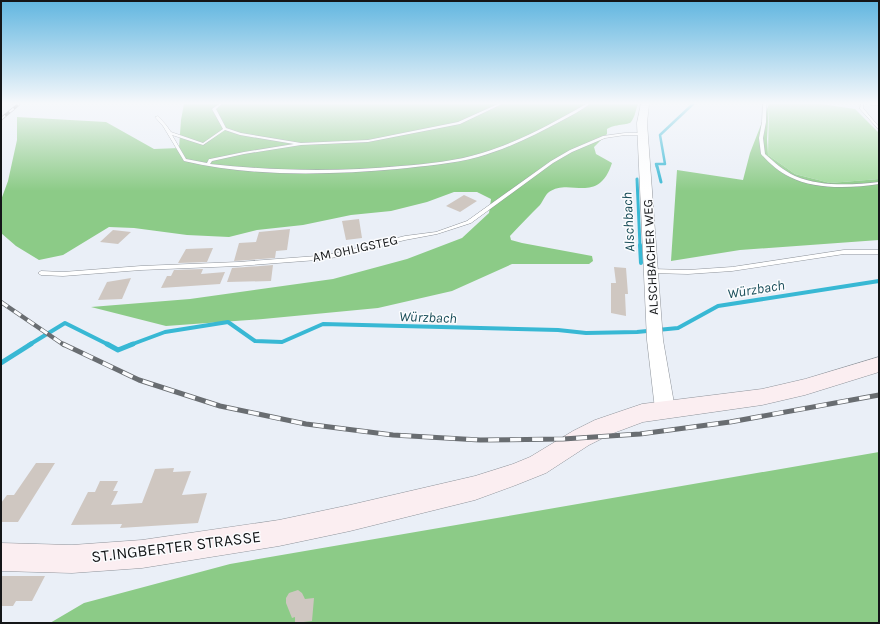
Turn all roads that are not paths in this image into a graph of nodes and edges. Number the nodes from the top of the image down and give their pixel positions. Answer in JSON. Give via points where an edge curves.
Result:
{"nodes":[{"id":1,"x":170,"y":133,"type":"joint"},
{"id":2,"x":219,"y":133,"type":"edge"},
{"id":3,"x":237,"y":133,"type":"edge"},
{"id":4,"x":408,"y":133,"type":"edge"},
{"id":5,"x":533,"y":133,"type":"edge"},
{"id":6,"x":762,"y":133,"type":"edge"},
{"id":7,"x":643,"y":134,"type":"joint"},
{"id":8,"x":301,"y":144,"type":"junction"},
{"id":9,"x":208,"y":165,"type":"junction"},
{"id":10,"x":879,"y":184,"type":"edge"},
{"id":11,"x":879,"y":252,"type":"edge"},
{"id":12,"x":651,"y":272,"type":"junction"},
{"id":13,"x":40,"y":273,"type":"dead end"},
{"id":14,"x":879,"y":364,"type":"edge"},
{"id":15,"x":665,"y":409,"type":"junction"},
{"id":16,"x":1,"y":557,"type":"edge"}],
"edges":[{"from":1,"to":2,"type":"lane","via":[[203,144]]},
{"from":1,"to":9,"type":"lane","via":[[185,160]]},
{"from":3,"to":8,"type":"lane"},
{"from":4,"to":8,"type":"lane","via":[[368,141]]},
{"from":5,"to":9,"type":"lane","via":[[483,155],[384,169],[244,170]]},
{"from":6,"to":10,"type":"lane","via":[[762,154],[794,177],[831,186]]},
{"from":7,"to":12,"type":"street","name":"ALSCHBACHER WEG"},
{"from":7,"to":13,"type":"lane","name":"AM OHLIGSTEG","via":[[604,137],[571,151],[469,222],[437,233],[317,258],[63,274]]},
{"from":8,"to":9,"type":"lane","via":[[210,160]]},
{"from":11,"to":12,"type":"lane","via":[[844,252],[732,269]]},
{"from":12,"to":15,"type":"street","name":"ALSCHBACHER WEG","via":[[655,334]]},
{"from":14,"to":15,"type":"main road","name":"ST.INGBERTER STRASSE","via":[[805,387],[762,397]]},
{"from":15,"to":16,"type":"main road","name":"ST.INGBERTER STRASSE","via":[[642,413],[603,427],[538,465],[516,474],[475,488],[350,518],[264,536],[142,554],[72,559]]}]}
